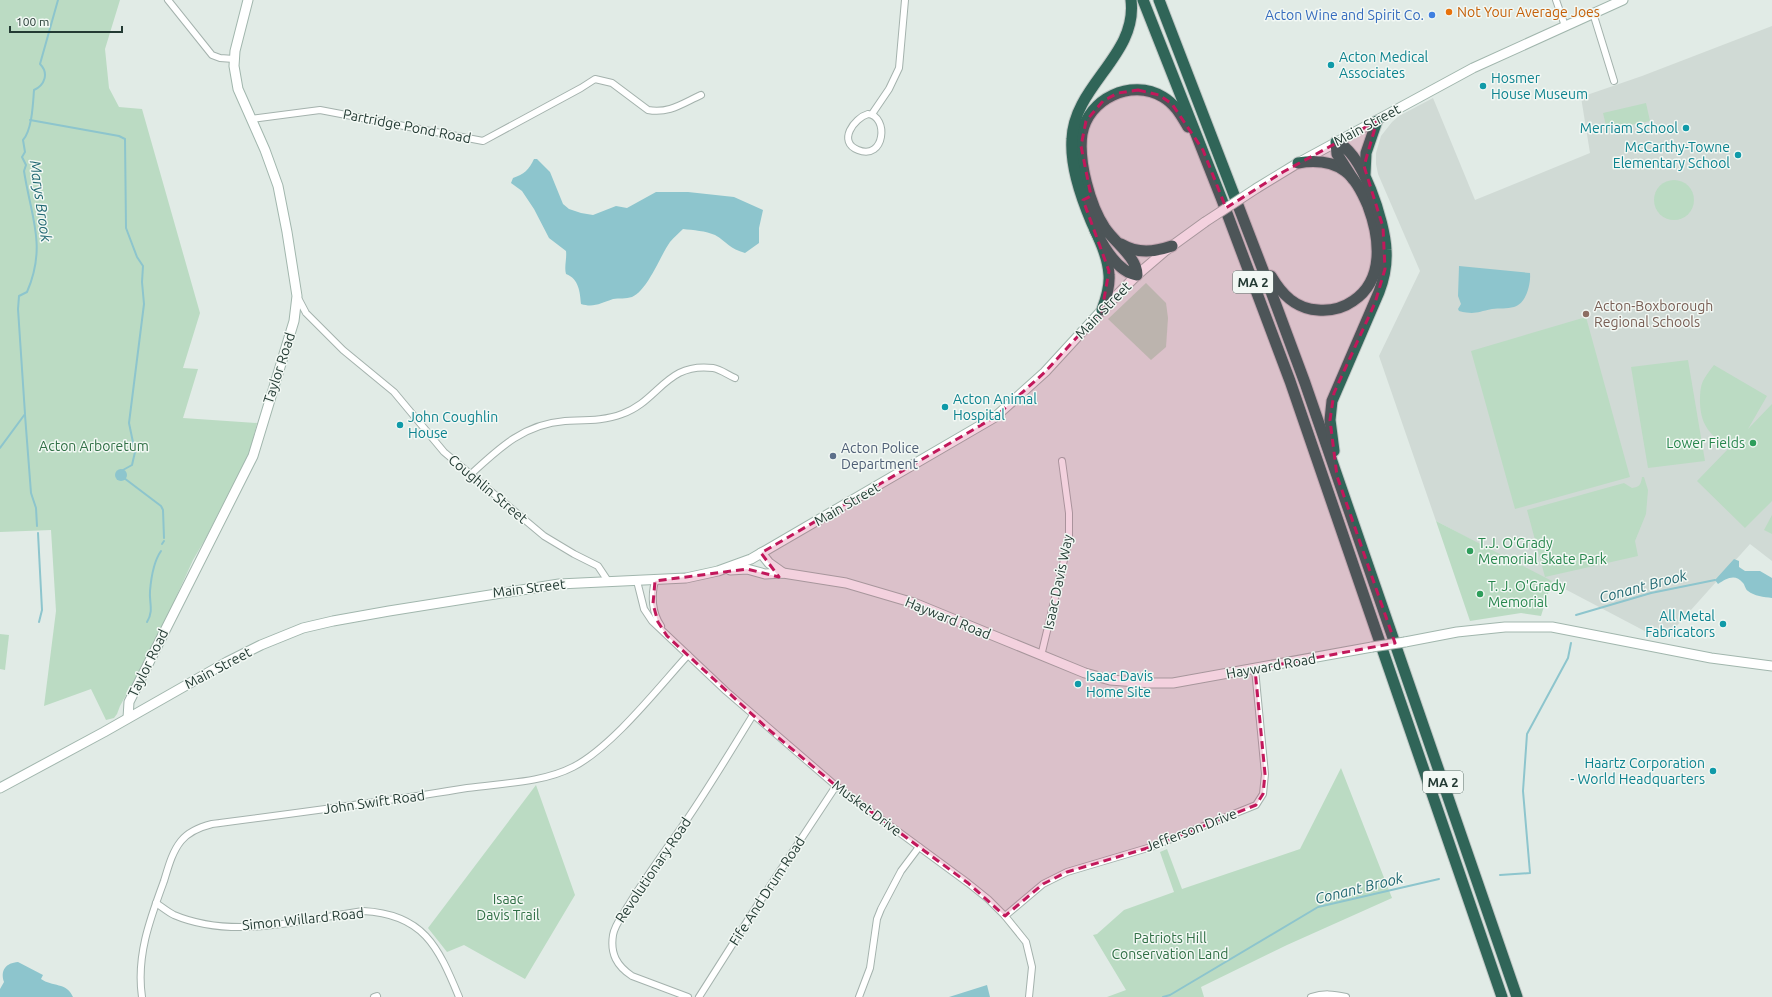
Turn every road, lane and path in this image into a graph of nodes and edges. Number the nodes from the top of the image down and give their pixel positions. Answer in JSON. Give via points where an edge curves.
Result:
{"nodes":[{"id":1,"x":168,"y":0,"type":"edge"},
{"id":2,"x":248,"y":0,"type":"edge"},
{"id":3,"x":905,"y":0,"type":"edge"},
{"id":4,"x":1131,"y":0,"type":"edge"},
{"id":5,"x":1144,"y":0,"type":"edge"},
{"id":6,"x":1159,"y":0,"type":"edge"},
{"id":7,"x":1556,"y":0,"type":"edge"},
{"id":8,"x":1623,"y":0,"type":"edge"},
{"id":9,"x":1593,"y":13,"type":"junction"},
{"id":10,"x":1565,"y":26,"type":"junction"},
{"id":11,"x":234,"y":59,"type":"junction"},
{"id":12,"x":1614,"y":81,"type":"dead end"},
{"id":13,"x":701,"y":95,"type":"dead end"},
{"id":14,"x":872,"y":114,"type":"junction"},
{"id":15,"x":251,"y":119,"type":"junction"},
{"id":16,"x":1377,"y":120,"type":"junction"},
{"id":17,"x":1336,"y":142,"type":"junction"},
{"id":18,"x":1203,"y":150,"type":"junction"},
{"id":19,"x":1298,"y":163,"type":"junction"},
{"id":20,"x":1353,"y":179,"type":"junction"},
{"id":21,"x":1368,"y":186,"type":"junction"},
{"id":22,"x":1095,"y":230,"type":"junction"},
{"id":23,"x":1113,"y":239,"type":"junction"},
{"id":24,"x":1172,"y":246,"type":"junction"},
{"id":25,"x":1254,"y":246,"type":"junction"},
{"id":26,"x":1137,"y":275,"type":"junction"},
{"id":27,"x":297,"y":296,"type":"junction"},
{"id":28,"x":1102,"y":310,"type":"junction"},
{"id":29,"x":735,"y":378,"type":"dead end"},
{"id":30,"x":1062,"y":461,"type":"dead end"},
{"id":31,"x":470,"y":475,"type":"junction"},
{"id":32,"x":1337,"y":476,"type":"junction"},
{"id":33,"x":761,"y":553,"type":"junction"},
{"id":34,"x":751,"y":559,"type":"junction"},
{"id":35,"x":718,"y":571,"type":"junction"},
{"id":36,"x":760,"y":571,"type":"junction"},
{"id":37,"x":783,"y":573,"type":"junction"},
{"id":38,"x":608,"y":581,"type":"junction"},
{"id":39,"x":637,"y":581,"type":"junction"},
{"id":40,"x":655,"y":581,"type":"junction"},
{"id":41,"x":667,"y":636,"type":"junction"},
{"id":42,"x":688,"y":655,"type":"junction"},
{"id":43,"x":1041,"y":656,"type":"junction"},
{"id":44,"x":1772,"y":666,"type":"edge"},
{"id":45,"x":1255,"y":669,"type":"junction"},
{"id":46,"x":753,"y":715,"type":"junction"},
{"id":47,"x":128,"y":718,"type":"junction"},
{"id":48,"x":836,"y":786,"type":"junction"},
{"id":49,"x":0,"y":788,"type":"edge"},
{"id":50,"x":919,"y":847,"type":"junction"},
{"id":51,"x":156,"y":904,"type":"junction"},
{"id":52,"x":1005,"y":916,"type":"junction"},
{"id":53,"x":142,"y":997,"type":"edge"},
{"id":54,"x":459,"y":997,"type":"edge"},
{"id":55,"x":688,"y":997,"type":"edge"},
{"id":56,"x":699,"y":997,"type":"edge"},
{"id":57,"x":859,"y":997,"type":"edge"},
{"id":58,"x":1029,"y":997,"type":"edge"},
{"id":59,"x":1311,"y":997,"type":"edge"},
{"id":60,"x":1346,"y":997,"type":"edge"},
{"id":61,"x":1502,"y":997,"type":"edge"},
{"id":62,"x":1517,"y":997,"type":"edge"}],
"edges":[{"from":1,"to":11,"type":"street","via":[[212,55]]},
{"from":2,"to":11,"type":"street","name":"Taylor Road"},
{"from":3,"to":14,"type":"street","via":[[899,68],[889,89]]},
{"from":4,"to":22,"type":"highway","via":[[1131,18],[1125,37],[1084,99],[1072,130],[1076,175]]},
{"from":5,"to":18,"type":"highway","number":"MA 2"},
{"from":6,"to":25,"type":"highway","number":"MA 2"},
{"from":7,"to":10,"type":"street"},
{"from":8,"to":9,"type":"street","name":"Main Street"},
{"from":9,"to":10,"type":"street","name":"Main Street"},
{"from":9,"to":12,"type":"street"},
{"from":10,"to":16,"type":"street","name":"Main Street","via":[[1473,68]]},
{"from":11,"to":15,"type":"street","name":"Taylor Road","via":[[238,89]]},
{"from":13,"to":15,"type":"street","name":"Partridge Pond Road","via":[[664,112],[648,110],[612,84],[595,79],[483,141],[320,110]]},
{"from":14,"to":14,"type":"street","via":[[862,116],[850,128],[848,136],[854,149],[868,151],[879,145],[880,128],[877,118]]},
{"from":15,"to":27,"type":"street","name":"Taylor Road","via":[[278,186]]},
{"from":16,"to":17,"type":"street","name":"Main Street"},
{"from":16,"to":21,"type":"highway","via":[[1364,162]]},
{"from":17,"to":19,"type":"street","name":"Main Street"},
{"from":17,"to":20,"type":"highway","via":[[1337,154]]},
{"from":17,"to":21,"type":"highway","via":[[1352,155]]},
{"from":18,"to":23,"type":"highway","via":[[1177,109],[1158,95],[1142,90],[1126,91],[1112,95],[1098,105],[1088,117],[1084,128],[1082,155],[1095,208]]},
{"from":18,"to":61,"type":"highway","number":"MA 2","via":[[1288,375]]},
{"from":19,"to":20,"type":"highway","via":[[1329,163],[1342,169]]},
{"from":19,"to":24,"type":"street","name":"Main Street","bridge":true},
{"from":20,"to":25,"type":"highway","via":[[1371,216],[1377,251],[1373,276],[1365,291],[1354,301],[1325,311],[1308,309],[1295,303],[1279,289]]},
{"from":21,"to":32,"type":"highway","via":[[1383,227],[1385,269],[1378,297],[1336,389],[1331,406],[1330,425]]},
{"from":22,"to":26,"type":"highway","via":[[1115,260],[1126,271]]},
{"from":22,"to":28,"type":"highway","via":[[1105,255],[1109,275]]},
{"from":23,"to":24,"type":"highway","via":[[1126,247],[1140,251],[1155,251]]},
{"from":23,"to":26,"type":"highway","via":[[1134,263]]},
{"from":24,"to":26,"type":"street","name":"Main Street"},
{"from":25,"to":32,"type":"highway","number":"MA 2"},
{"from":26,"to":28,"type":"street","name":"Main Street"},
{"from":27,"to":31,"type":"street","name":"Coughlin Street","via":[[306,312],[343,350],[394,392],[444,452]]},
{"from":27,"to":47,"type":"street","name":"Taylor Road","via":[[288,347],[268,402],[253,456],[129,702]]},
{"from":28,"to":33,"type":"street","name":"Main Street","via":[[1045,372],[995,417]]},
{"from":29,"to":31,"type":"street","via":[[714,368],[687,368],[669,378],[648,399],[623,414],[596,420],[544,423],[527,431],[508,441]]},
{"from":30,"to":43,"type":"street","name":"Isaac Davis Way","via":[[1069,513],[1069,539]]},
{"from":31,"to":38,"type":"street","name":"Coughlin Street","via":[[544,536],[598,566]]},
{"from":32,"to":62,"type":"highway","number":"MA 2"},
{"from":33,"to":34,"type":"street","name":"Main Street"},
{"from":33,"to":37,"type":"street","name":"Hayward Road","via":[[769,563]]},
{"from":34,"to":35,"type":"street","name":"Main Street"},
{"from":34,"to":36,"type":"street"},
{"from":35,"to":36,"type":"street","name":"Hayward Road","via":[[747,568]]},
{"from":35,"to":40,"type":"street","name":"Main Street"},
{"from":36,"to":37,"type":"street","name":"Hayward Road","via":[[765,574]]},
{"from":37,"to":43,"type":"street","name":"Hayward Road","via":[[846,583],[914,603]]},
{"from":38,"to":39,"type":"street","name":"Main Street"},
{"from":38,"to":47,"type":"street","name":"Main Street","via":[[559,584],[502,592],[304,628],[260,645]]},
{"from":39,"to":40,"type":"street","name":"Main Street"},
{"from":39,"to":41,"type":"street","name":"Musket Drive","via":[[644,609]]},
{"from":40,"to":41,"type":"street","name":"Musket Drive","via":[[652,591],[653,604],[658,622]]},
{"from":41,"to":42,"type":"street","name":"Musket Drive"},
{"from":42,"to":46,"type":"street","name":"Musket Drive"},
{"from":42,"to":51,"type":"street","name":"John Swift Road","via":[[608,741],[573,767],[556,773],[504,783],[198,828],[180,842]]},
{"from":43,"to":45,"type":"street","name":"Hayward Road","via":[[1085,673],[1130,682],[1173,683]]},
{"from":44,"to":45,"type":"street","name":"Hayward Road","bridge":true,"via":[[1711,658],[1552,627],[1525,626],[1457,632]]},
{"from":45,"to":52,"type":"street","name":"Jefferson Drive","via":[[1265,774],[1263,794],[1256,805],[1151,847],[1067,872],[1043,884]]},
{"from":46,"to":48,"type":"street","name":"Musket Drive"},
{"from":46,"to":55,"type":"street","name":"Revolutionary Road","via":[[689,816],[632,899],[613,935],[614,957],[624,970],[632,976]]},
{"from":47,"to":49,"type":"street","name":"Main Street"},
{"from":48,"to":50,"type":"street","name":"Musket Drive"},
{"from":48,"to":56,"type":"street","name":"Fife And Drum Road"},
{"from":50,"to":52,"type":"street","name":"Musket Drive","via":[[988,899]]},
{"from":50,"to":57,"type":"street","via":[[900,871],[881,909],[877,919],[870,968]]},
{"from":51,"to":53,"type":"street","name":"John Swift Road","via":[[141,956]]},
{"from":51,"to":54,"type":"street","name":"Simon Willard Road","via":[[196,922],[217,925],[261,926],[362,912],[397,916],[412,923],[435,947]]},
{"from":52,"to":58,"type":"street","name":"Musket Drive","via":[[1026,942],[1032,967]]},
{"from":59,"to":60,"type":"street","via":[[1320,994]]}]}
